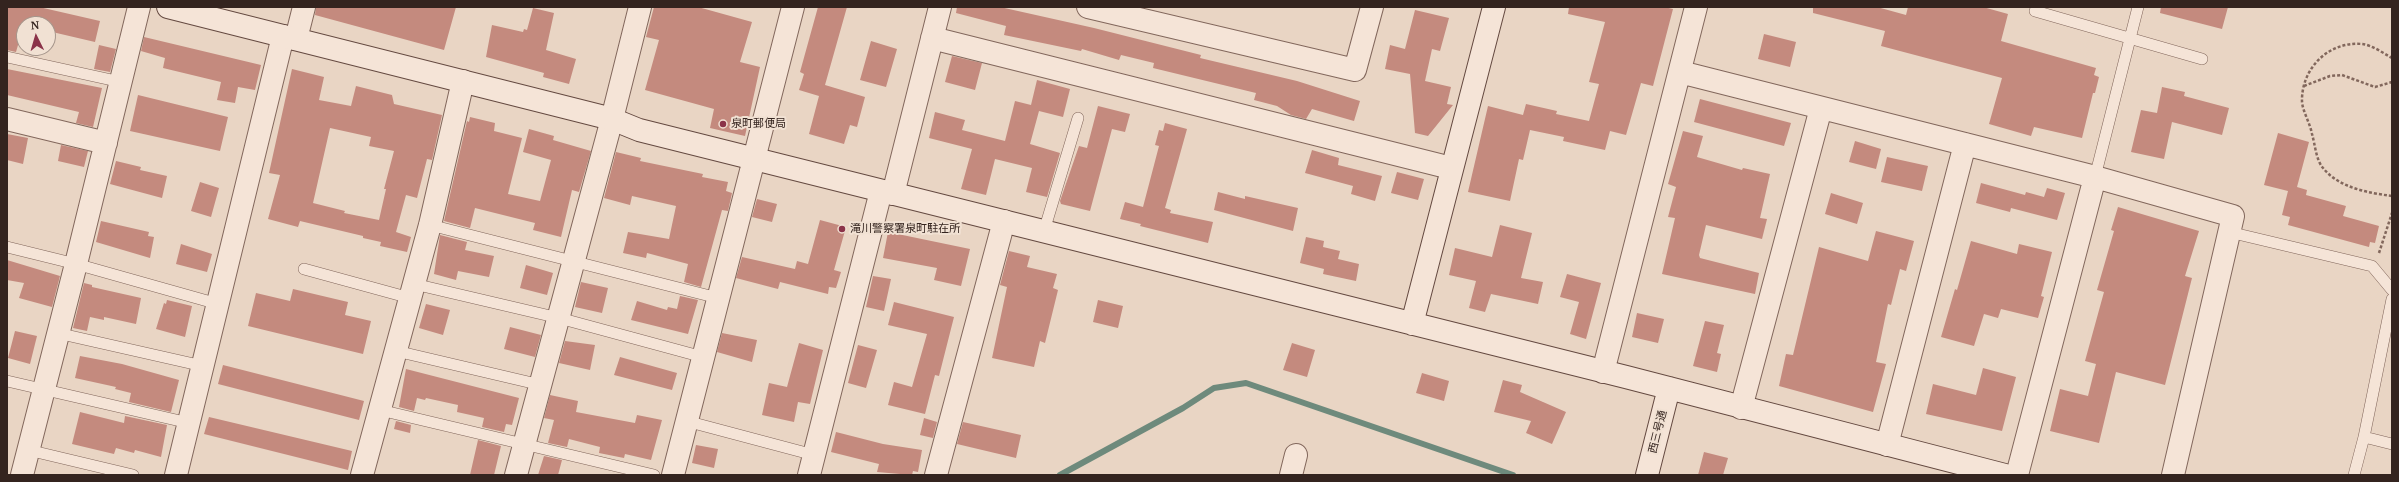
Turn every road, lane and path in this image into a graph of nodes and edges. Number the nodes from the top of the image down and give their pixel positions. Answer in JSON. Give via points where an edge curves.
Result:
{"nodes":[{"id":1,"x":139,"y":7,"type":"edge"},
{"id":2,"x":168,"y":7,"type":"edge"},
{"id":3,"x":304,"y":7,"type":"edge"},
{"id":4,"x":640,"y":7,"type":"edge"},
{"id":5,"x":793,"y":7,"type":"edge"},
{"id":6,"x":940,"y":7,"type":"edge"},
{"id":7,"x":1088,"y":7,"type":"edge"},
{"id":8,"x":1372,"y":7,"type":"edge"},
{"id":9,"x":1494,"y":7,"type":"edge"},
{"id":10,"x":1696,"y":7,"type":"edge"},
{"id":11,"x":2138,"y":7,"type":"edge"},
{"id":12,"x":2035,"y":11,"type":"dead end"},
{"id":13,"x":289,"y":38,"type":"junction"},
{"id":14,"x":932,"y":38,"type":"junction"},
{"id":15,"x":2130,"y":38,"type":"junction"},
{"id":16,"x":7,"y":57,"type":"edge"},
{"id":17,"x":2392,"y":58,"type":"edge"},
{"id":18,"x":2202,"y":59,"type":"dead end"},
{"id":19,"x":1680,"y":72,"type":"junction"},
{"id":20,"x":463,"y":81,"type":"junction"},
{"id":21,"x":121,"y":82,"type":"junction"},
{"id":22,"x":2392,"y":82,"type":"edge"},
{"id":23,"x":2304,"y":86,"type":"junction"},
{"id":24,"x":1821,"y":108,"type":"junction"},
{"id":25,"x":1078,"y":118,"type":"dead end"},
{"id":26,"x":7,"y":119,"type":"edge"},
{"id":27,"x":612,"y":119,"type":"junction"},
{"id":28,"x":106,"y":143,"type":"junction"},
{"id":29,"x":1965,"y":144,"type":"junction"},
{"id":30,"x":754,"y":159,"type":"junction"},
{"id":31,"x":1451,"y":168,"type":"junction"},
{"id":32,"x":2095,"y":177,"type":"junction"},
{"id":33,"x":887,"y":192,"type":"junction"},
{"id":34,"x":2392,"y":196,"type":"edge"},
{"id":35,"x":2392,"y":213,"type":"edge"},
{"id":36,"x":1004,"y":221,"type":"junction"},
{"id":37,"x":430,"y":224,"type":"junction"},
{"id":38,"x":1044,"y":231,"type":"junction"},
{"id":39,"x":2230,"y":232,"type":"junction"},
{"id":40,"x":7,"y":247,"type":"edge"},
{"id":41,"x":574,"y":260,"type":"junction"},
{"id":42,"x":76,"y":264,"type":"junction"},
{"id":43,"x":2374,"y":268,"type":"junction"},
{"id":44,"x":304,"y":269,"type":"dead end"},
{"id":45,"x":2392,"y":290,"type":"edge"},
{"id":46,"x":412,"y":291,"type":"junction"},
{"id":47,"x":718,"y":298,"type":"junction"},
{"id":48,"x":2392,"y":299,"type":"edge"},
{"id":49,"x":218,"y":304,"type":"junction"},
{"id":50,"x":559,"y":318,"type":"junction"},
{"id":51,"x":1412,"y":324,"type":"junction"},
{"id":52,"x":57,"y":333,"type":"junction"},
{"id":53,"x":396,"y":350,"type":"junction"},
{"id":54,"x":703,"y":357,"type":"junction"},
{"id":55,"x":203,"y":366,"type":"junction"},
{"id":56,"x":1603,"y":372,"type":"junction"},
{"id":57,"x":7,"y":381,"type":"edge"},
{"id":58,"x":540,"y":385,"type":"junction"},
{"id":59,"x":1669,"y":388,"type":"junction"},
{"id":60,"x":43,"y":389,"type":"junction"},
{"id":61,"x":1741,"y":408,"type":"junction"},
{"id":62,"x":380,"y":410,"type":"junction"},
{"id":63,"x":686,"y":421,"type":"junction"},
{"id":64,"x":189,"y":423,"type":"junction"},
{"id":65,"x":2364,"y":437,"type":"junction"},
{"id":66,"x":2392,"y":444,"type":"edge"},
{"id":67,"x":524,"y":445,"type":"junction"},
{"id":68,"x":1887,"y":445,"type":"junction"},
{"id":69,"x":28,"y":450,"type":"junction"},
{"id":70,"x":811,"y":465,"type":"edge"},
{"id":71,"x":1980,"y":472,"type":"edge"},
{"id":72,"x":22,"y":475,"type":"edge"},
{"id":73,"x":133,"y":475,"type":"edge"},
{"id":74,"x":176,"y":475,"type":"edge"},
{"id":75,"x":362,"y":475,"type":"edge"},
{"id":76,"x":516,"y":475,"type":"edge"},
{"id":77,"x":654,"y":475,"type":"edge"},
{"id":78,"x":673,"y":475,"type":"edge"},
{"id":79,"x":936,"y":475,"type":"edge"},
{"id":80,"x":1647,"y":475,"type":"edge"},
{"id":81,"x":2005,"y":475,"type":"edge"},
{"id":82,"x":2017,"y":475,"type":"edge"},
{"id":83,"x":2172,"y":475,"type":"edge"},
{"id":84,"x":2354,"y":475,"type":"edge"}],
"edges":[{"from":1,"to":21,"type":"street"},
{"from":2,"to":13,"type":"street"},
{"from":3,"to":13,"type":"street"},
{"from":4,"to":27,"type":"street"},
{"from":5,"to":30,"type":"street"},
{"from":6,"to":14,"type":"street"},
{"from":7,"to":8,"type":"street","via":[[1356,70]]},
{"from":9,"to":31,"type":"street"},
{"from":10,"to":19,"type":"street"},
{"from":11,"to":15,"type":"lane"},
{"from":12,"to":15,"type":"lane"},
{"from":13,"to":20,"type":"street"},
{"from":13,"to":49,"type":"street"},
{"from":14,"to":31,"type":"street"},
{"from":14,"to":33,"type":"street"},
{"from":15,"to":18,"type":"lane"},
{"from":15,"to":32,"type":"lane"},
{"from":16,"to":21,"type":"lane"},
{"from":17,"to":23,"type":"path","via":[[2362,44],[2341,46],[2321,56],[2310,69]]},
{"from":19,"to":24,"type":"street"},
{"from":19,"to":56,"type":"street"},
{"from":20,"to":27,"type":"street"},
{"from":20,"to":37,"type":"street"},
{"from":21,"to":28,"type":"street"},
{"from":22,"to":23,"type":"path","via":[[2375,87],[2342,75],[2330,76]]},
{"from":23,"to":34,"type":"path","via":[[2302,103],[2323,168],[2362,192]]},
{"from":24,"to":29,"type":"street"},
{"from":24,"to":61,"type":"street"},
{"from":25,"to":38,"type":"lane"},
{"from":26,"to":28,"type":"street"},
{"from":27,"to":30,"type":"street","via":[[639,130]]},
{"from":27,"to":41,"type":"street"},
{"from":28,"to":42,"type":"street"},
{"from":29,"to":32,"type":"street"},
{"from":29,"to":68,"type":"street"},
{"from":30,"to":33,"type":"street"},
{"from":30,"to":47,"type":"street"},
{"from":31,"to":51,"type":"street"},
{"from":32,"to":39,"type":"street","via":[[2233,216]]},
{"from":32,"to":82,"type":"street"},
{"from":33,"to":36,"type":"street"},
{"from":33,"to":70,"type":"street"},
{"from":35,"to":43,"type":"path"},
{"from":36,"to":38,"type":"street"},
{"from":36,"to":79,"type":"street"},
{"from":37,"to":41,"type":"lane"},
{"from":37,"to":46,"type":"street"},
{"from":38,"to":51,"type":"street"},
{"from":39,"to":43,"type":"lane"},
{"from":39,"to":83,"type":"street"},
{"from":40,"to":42,"type":"lane"},
{"from":41,"to":47,"type":"lane"},
{"from":41,"to":50,"type":"street"},
{"from":42,"to":49,"type":"lane"},
{"from":42,"to":52,"type":"street"},
{"from":43,"to":45,"type":"lane"},
{"from":44,"to":46,"type":"lane"},
{"from":46,"to":50,"type":"lane"},
{"from":46,"to":53,"type":"street"},
{"from":47,"to":54,"type":"street"},
{"from":48,"to":65,"type":"lane"},
{"from":49,"to":55,"type":"street"},
{"from":50,"to":54,"type":"lane"},
{"from":50,"to":58,"type":"street"},
{"from":51,"to":56,"type":"street"},
{"from":52,"to":55,"type":"lane"},
{"from":52,"to":60,"type":"street"},
{"from":53,"to":58,"type":"lane"},
{"from":53,"to":62,"type":"street"},
{"from":54,"to":63,"type":"street"},
{"from":55,"to":64,"type":"street"},
{"from":56,"to":59,"type":"street"},
{"from":57,"to":60,"type":"lane"},
{"from":58,"to":67,"type":"street"},
{"from":59,"to":61,"type":"street"},
{"from":59,"to":80,"type":"street","name":"西三号通"},
{"from":60,"to":64,"type":"lane"},
{"from":60,"to":69,"type":"street"},
{"from":61,"to":68,"type":"street"},
{"from":62,"to":67,"type":"lane"},
{"from":62,"to":75,"type":"street"},
{"from":63,"to":70,"type":"lane"},
{"from":63,"to":78,"type":"street"},
{"from":64,"to":74,"type":"street"},
{"from":65,"to":66,"type":"lane"},
{"from":65,"to":84,"type":"lane"},
{"from":67,"to":76,"type":"street"},
{"from":67,"to":77,"type":"lane"},
{"from":68,"to":71,"type":"street"},
{"from":69,"to":72,"type":"street"},
{"from":69,"to":73,"type":"lane"},
{"from":71,"to":81,"type":"street"}]}
